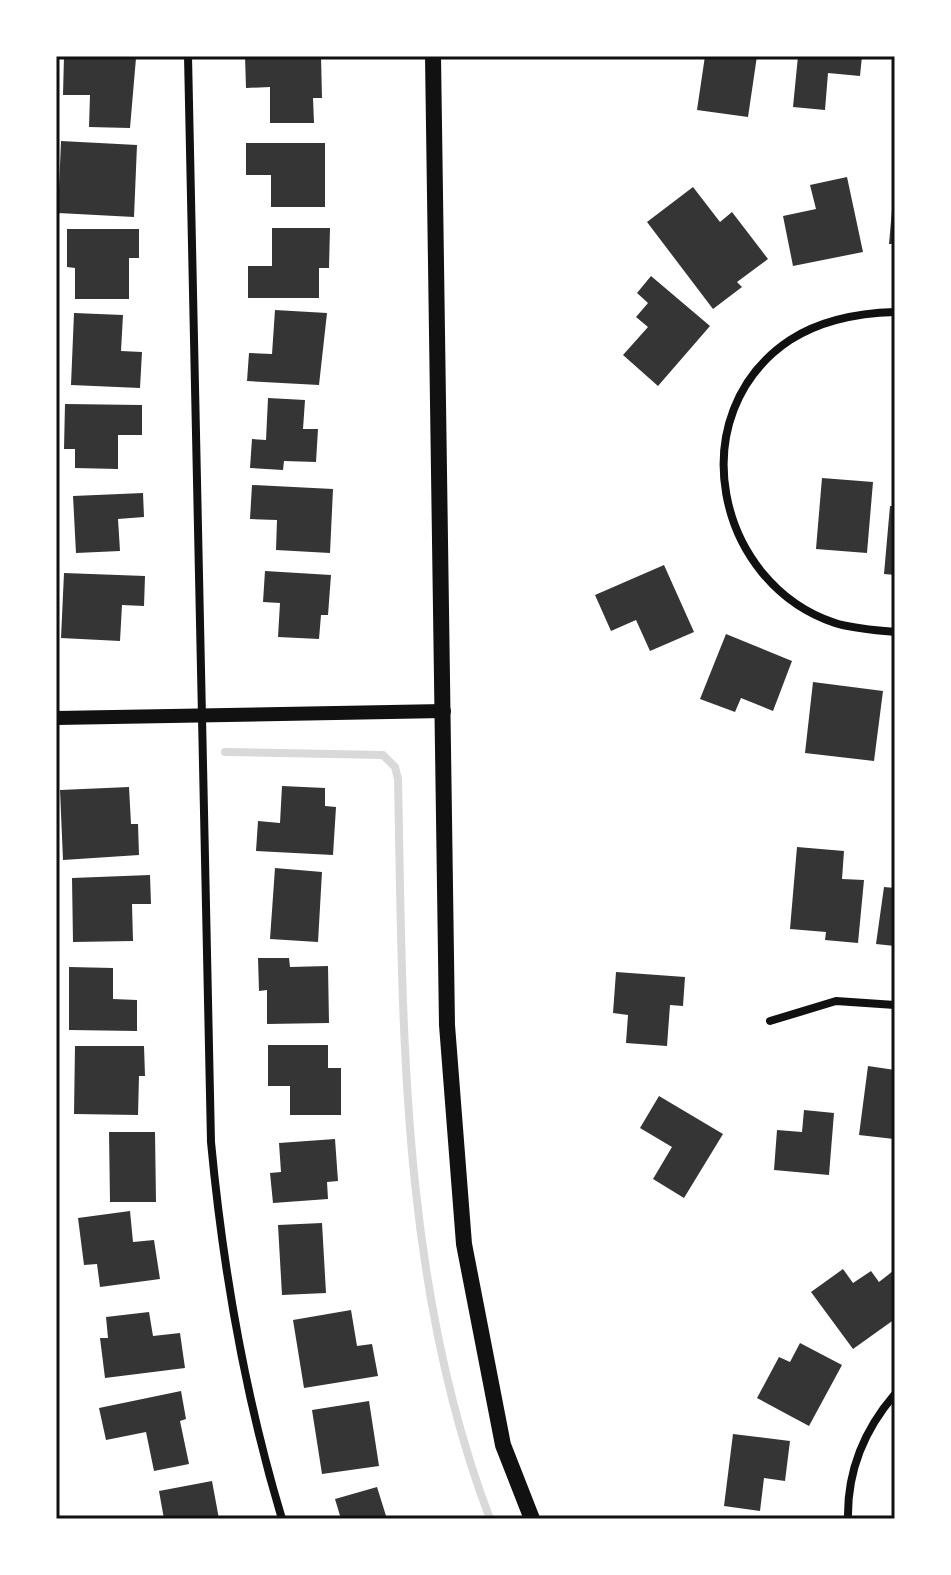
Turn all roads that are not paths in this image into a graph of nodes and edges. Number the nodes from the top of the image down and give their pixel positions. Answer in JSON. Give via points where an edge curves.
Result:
{"nodes":[{"id":1,"x":188,"y":56,"type":"edge"},
{"id":2,"x":433,"y":56,"type":"edge"},
{"id":3,"x":895,"y":312,"type":"edge"},
{"id":4,"x":895,"y":632,"type":"edge"},
{"id":5,"x":444,"y":711,"type":"junction"},
{"id":6,"x":203,"y":714,"type":"junction"},
{"id":7,"x":56,"y":718,"type":"edge"},
{"id":8,"x":895,"y":1005,"type":"edge"},
{"id":9,"x":770,"y":1021,"type":"dead end"},
{"id":10,"x":895,"y":1394,"type":"edge"},
{"id":11,"x":282,"y":1519,"type":"edge"},
{"id":12,"x":532,"y":1519,"type":"edge"},
{"id":13,"x":848,"y":1519,"type":"edge"}],
"edges":[{"from":1,"to":6,"type":"street"},
{"from":2,"to":5,"type":"main road"},
{"from":3,"to":4,"type":"street","via":[[827,323],[789,341],[770,357],[741,398],[731,423],[724,474],[737,536],[761,575],[780,593],[835,623]]},
{"from":5,"to":6,"type":"street"},
{"from":5,"to":12,"type":"main road","via":[[447,1025],[464,1244],[503,1445]]},
{"from":6,"to":7,"type":"street"},
{"from":6,"to":11,"type":"street","via":[[207,1077],[217,1212],[247,1390]]},
{"from":8,"to":9,"type":"street","via":[[836,1001]]},
{"from":10,"to":13,"type":"street","via":[[860,1450]]}]}
